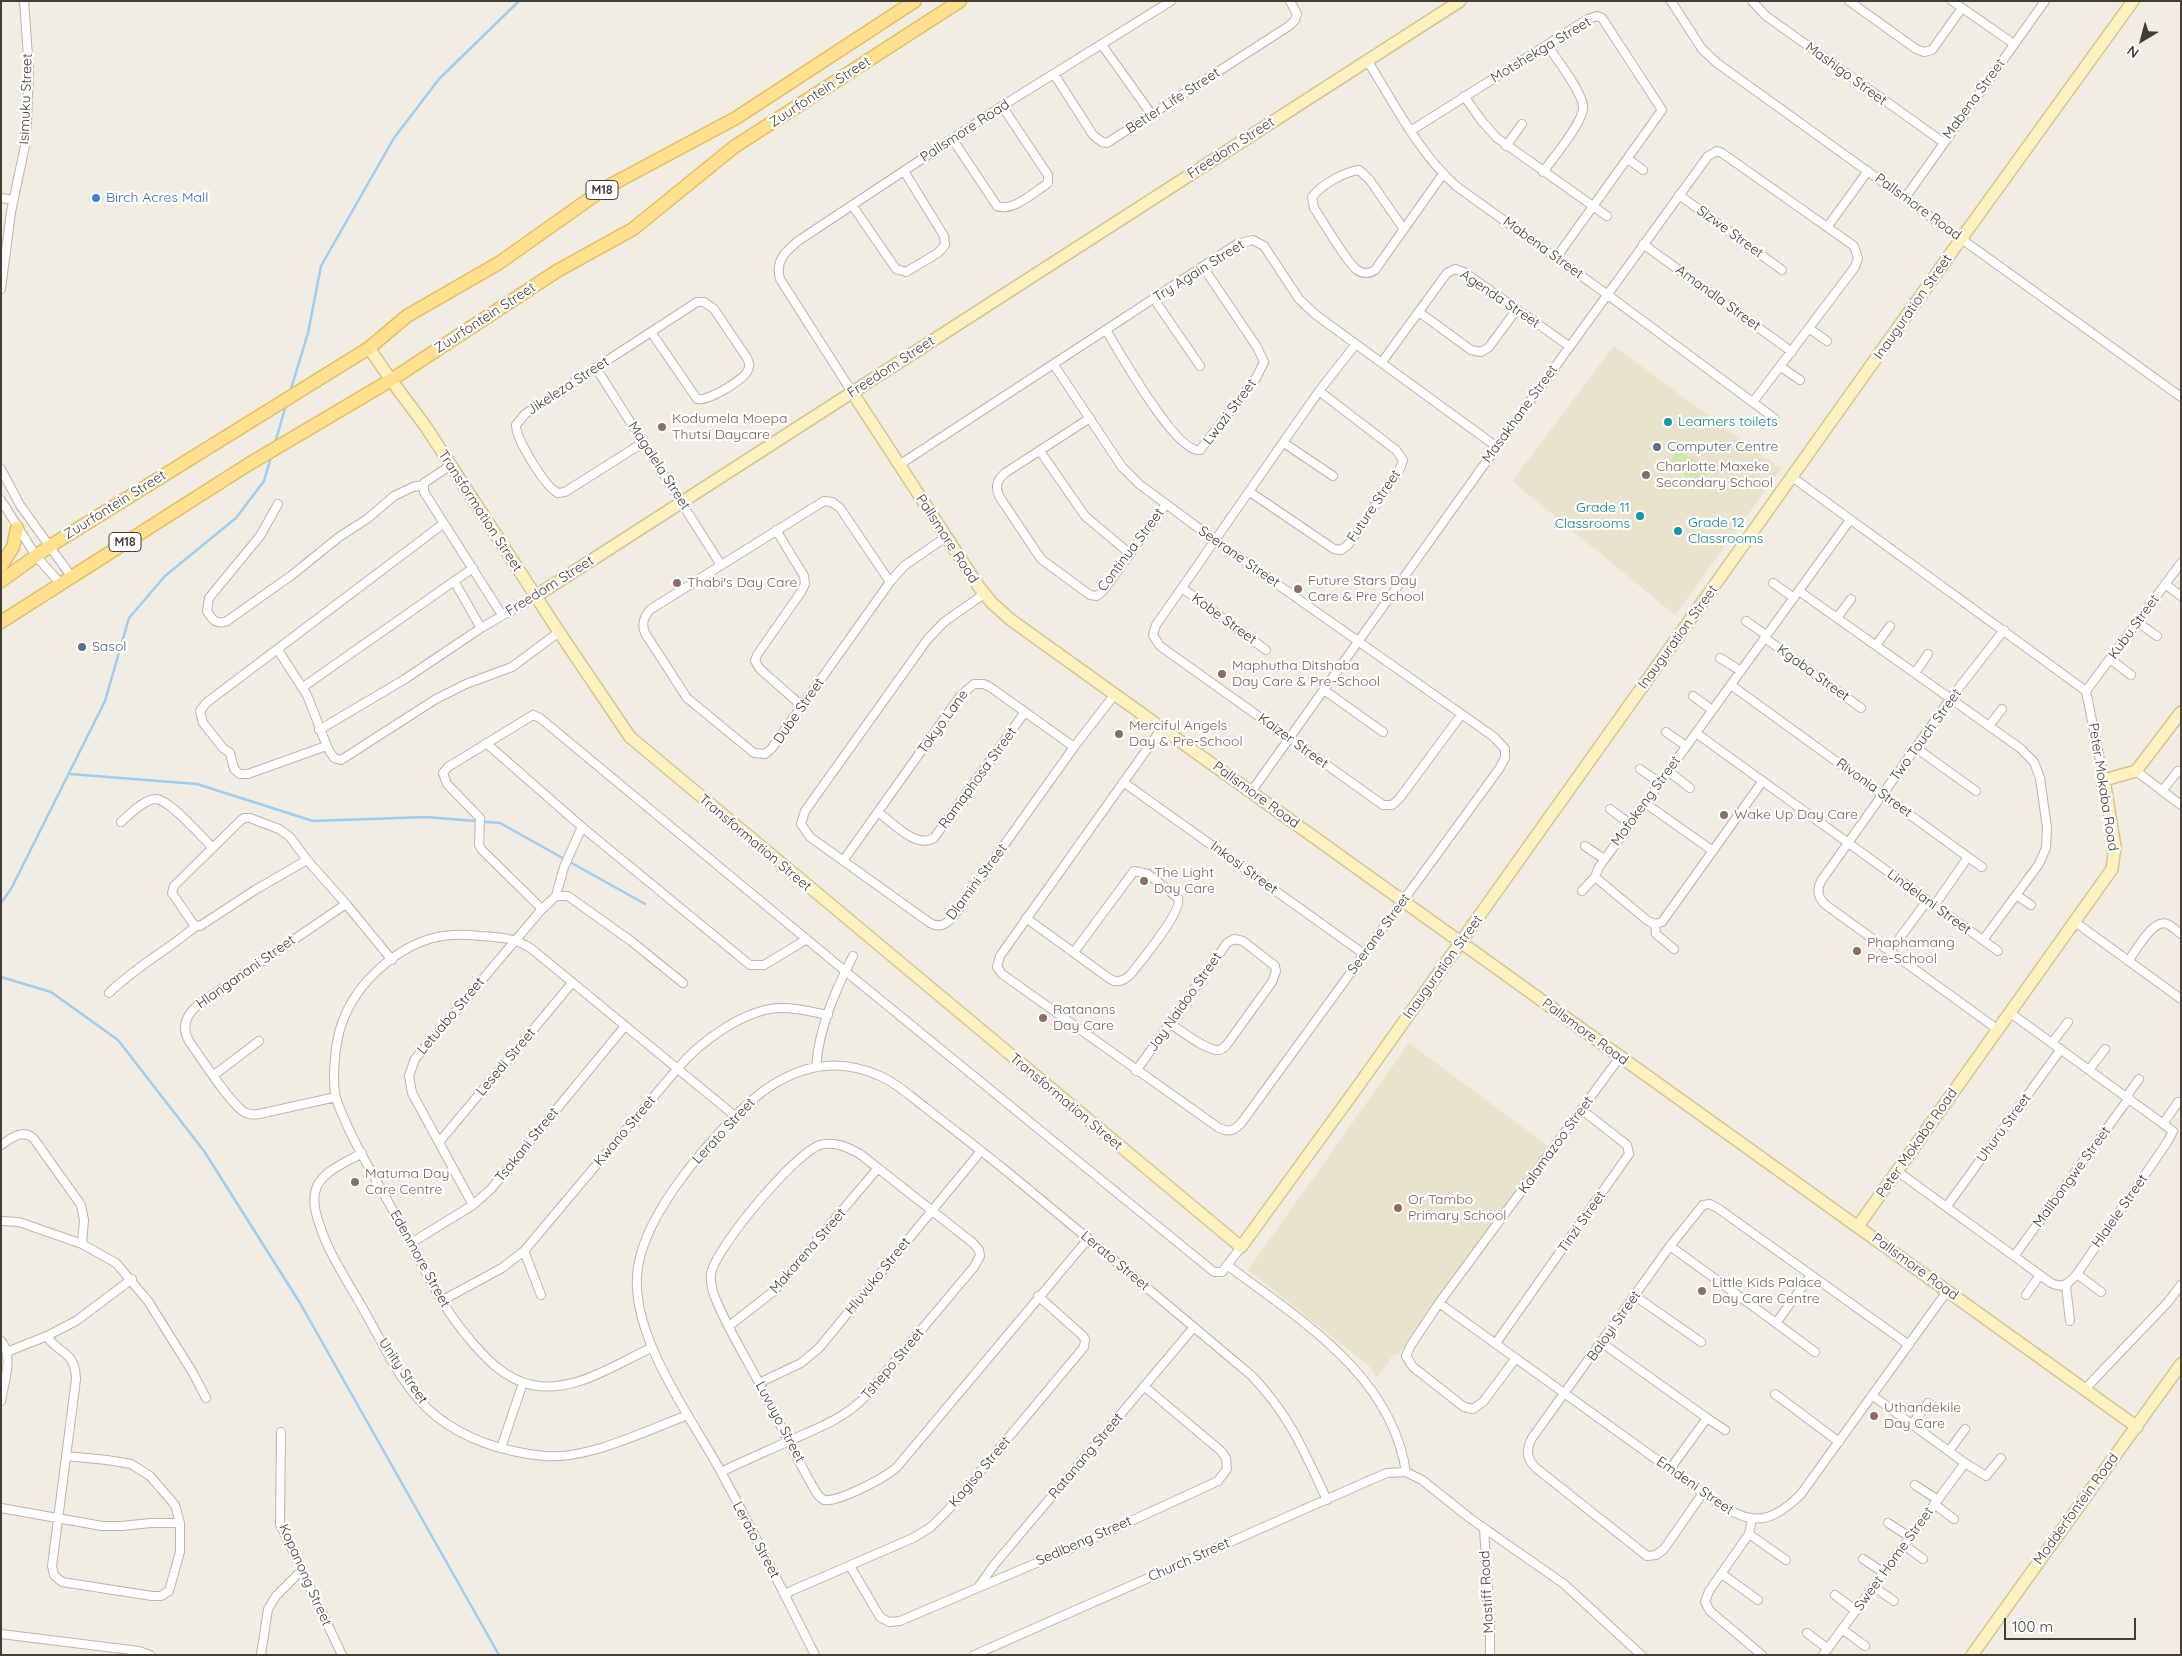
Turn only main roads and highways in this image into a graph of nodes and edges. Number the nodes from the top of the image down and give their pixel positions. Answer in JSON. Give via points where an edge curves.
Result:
{"nodes":[{"id":1,"x":915,"y":1,"type":"edge"},
{"id":2,"x":960,"y":1,"type":"edge"},
{"id":3,"x":17,"y":528,"type":"road end"},
{"id":4,"x":1,"y":566,"type":"edge"},
{"id":5,"x":1,"y":581,"type":"edge"},
{"id":6,"x":1,"y":622,"type":"edge"}],
"edges":[{"from":1,"to":5,"type":"main road","name":"Zuurfontein Street","number":"M18","via":[[736,118],[605,188],[506,258],[407,316],[369,348],[50,546]]},
{"from":2,"to":6,"type":"main road","name":"Zuurfontein Street","number":"M18","via":[[734,148],[632,229],[557,271],[391,380],[249,464]]},
{"from":3,"to":4,"type":"main road","via":[[13,547]]}]}
